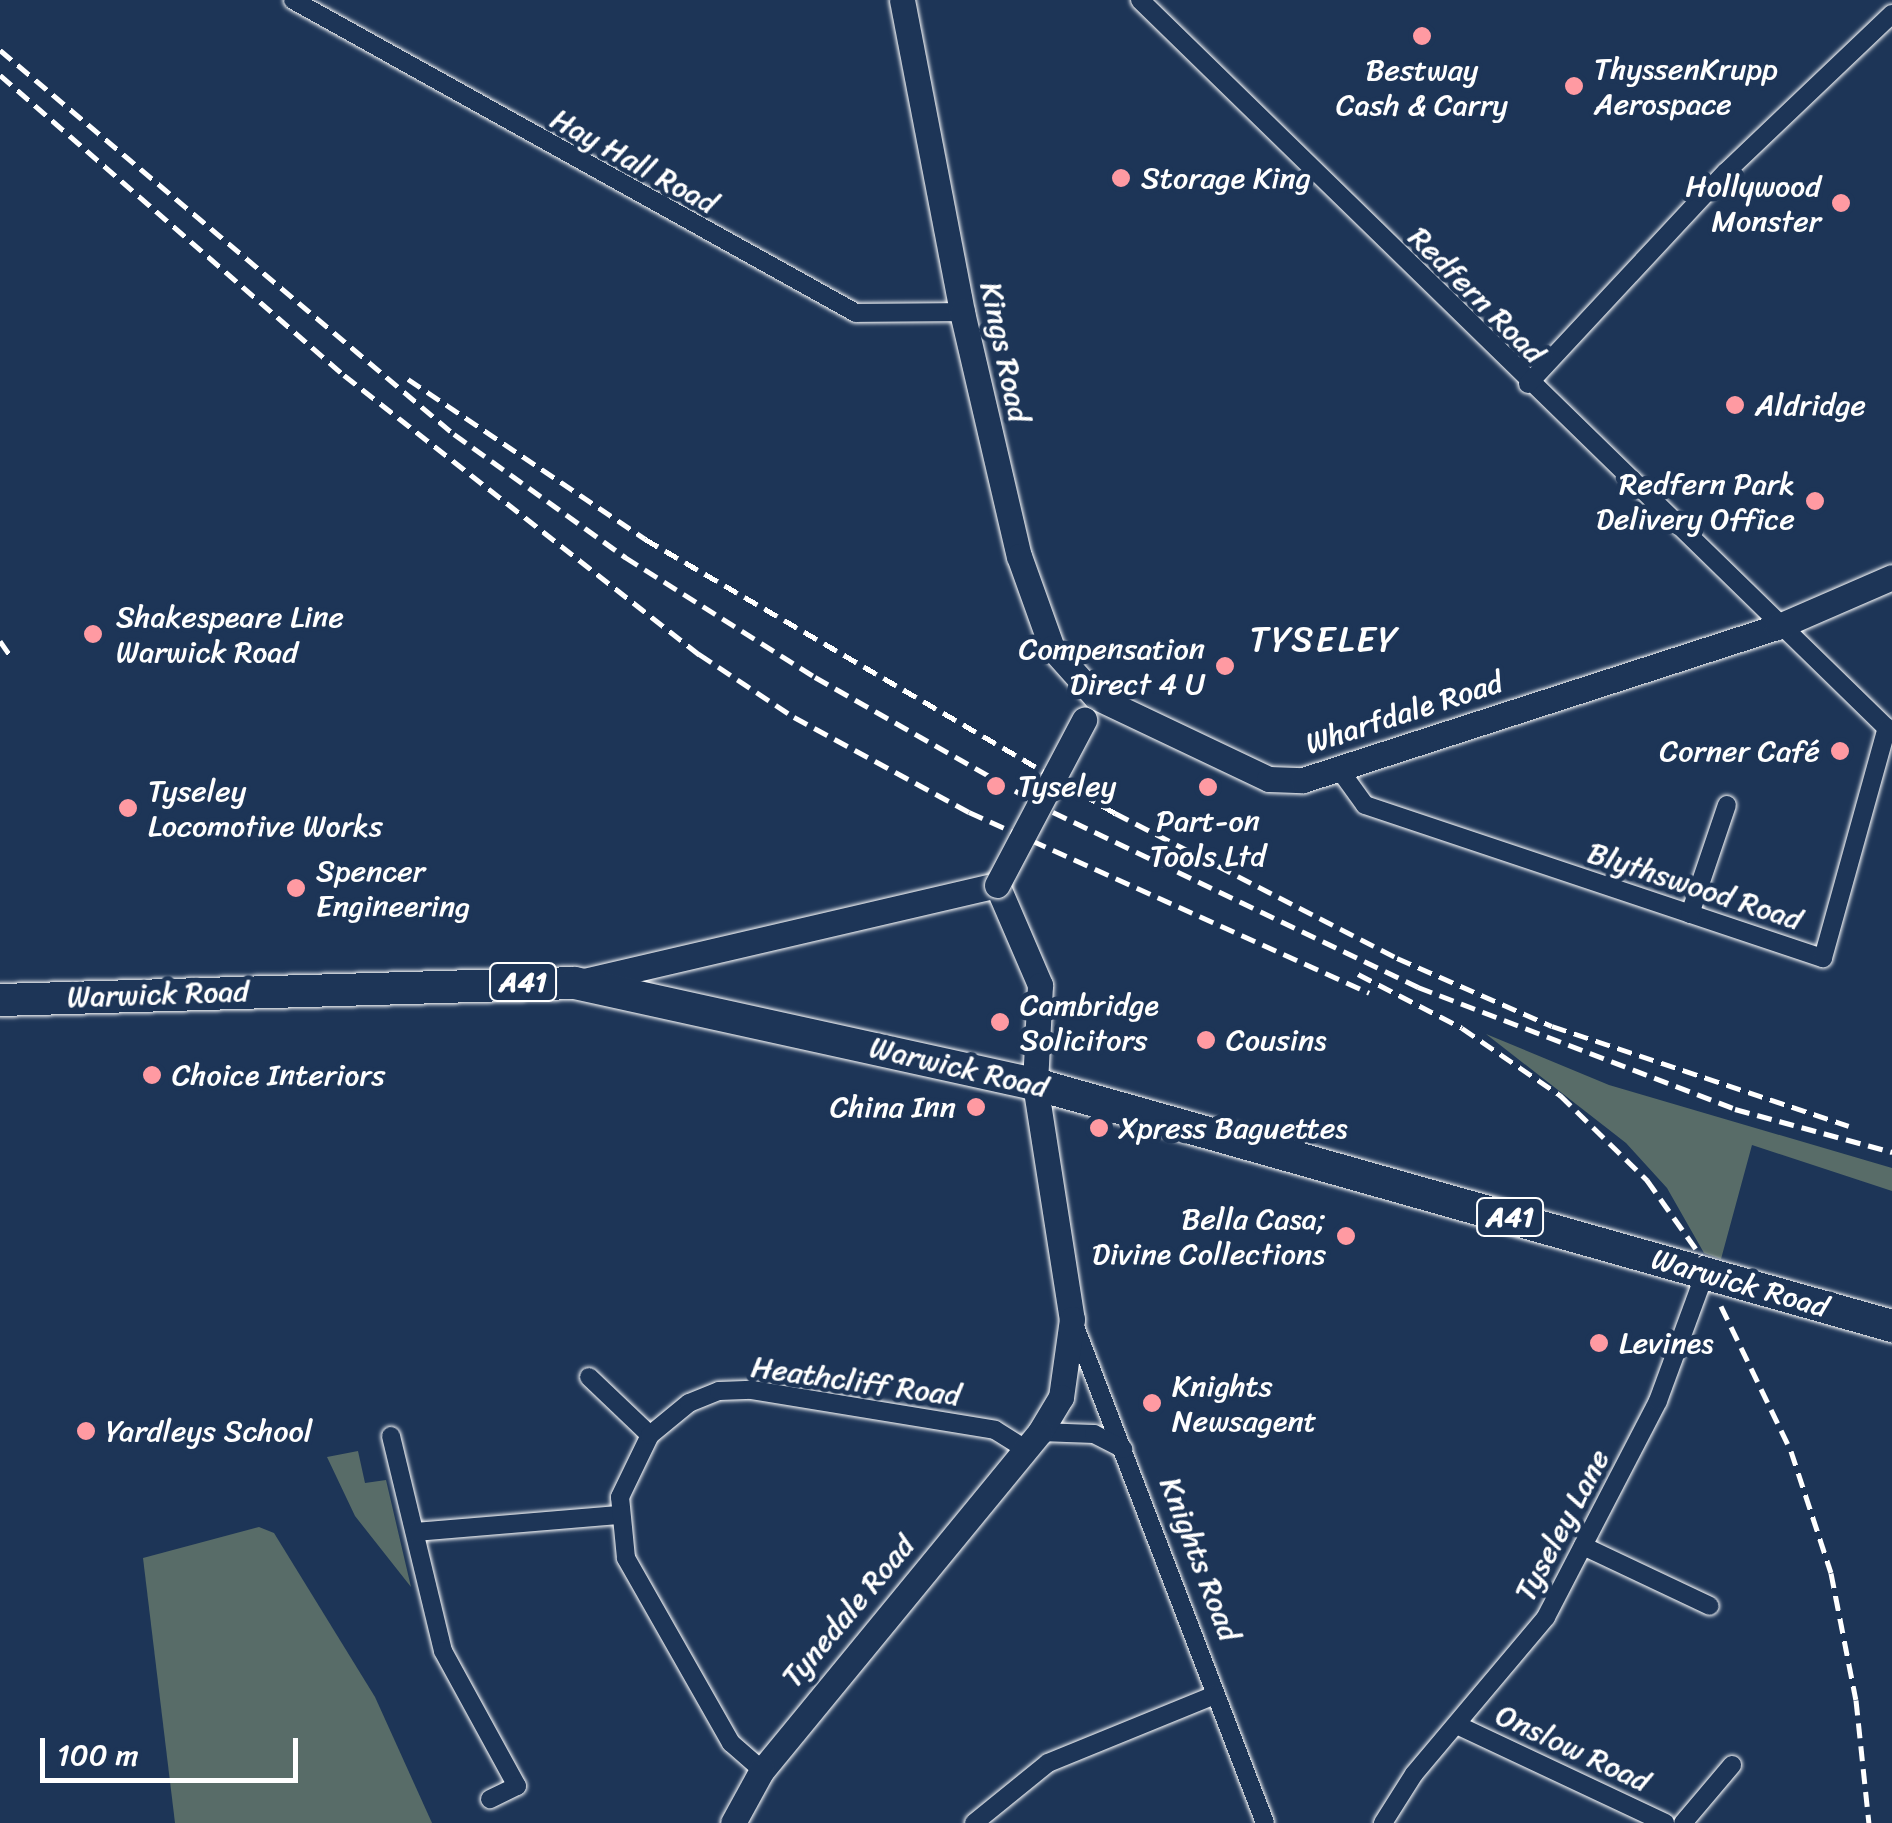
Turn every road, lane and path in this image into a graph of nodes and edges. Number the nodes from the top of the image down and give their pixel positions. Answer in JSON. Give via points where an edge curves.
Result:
{"nodes":[{"id":1,"x":293,"y":0,"type":"edge"},
{"id":2,"x":902,"y":0,"type":"edge"},
{"id":3,"x":1140,"y":0,"type":"edge"},
{"id":4,"x":1892,"y":14,"type":"edge"},
{"id":5,"x":962,"y":312,"type":"junction"},
{"id":6,"x":1528,"y":384,"type":"junction"},
{"id":7,"x":1892,"y":577,"type":"edge"},
{"id":8,"x":1777,"y":627,"type":"junction"},
{"id":9,"x":1090,"y":708,"type":"junction"},
{"id":10,"x":1889,"y":730,"type":"edge"},
{"id":11,"x":1339,"y":769,"type":"junction"},
{"id":12,"x":1727,"y":804,"type":"dead end"},
{"id":13,"x":998,"y":885,"type":"junction"},
{"id":14,"x":1690,"y":914,"type":"junction"},
{"id":15,"x":694,"y":956,"type":"junction"},
{"id":16,"x":575,"y":983,"type":"junction"},
{"id":17,"x":0,"y":1000,"type":"edge"},
{"id":18,"x":652,"y":1000,"type":"junction"},
{"id":19,"x":1035,"y":1084,"type":"junction"},
{"id":20,"x":1705,"y":1273,"type":"junction"},
{"id":21,"x":1072,"y":1319,"type":"junction"},
{"id":22,"x":1892,"y":1326,"type":"edge"},
{"id":23,"x":589,"y":1377,"type":"dead end"},
{"id":24,"x":650,"y":1435,"type":"junction"},
{"id":25,"x":391,"y":1436,"type":"dead end"},
{"id":26,"x":1033,"y":1441,"type":"junction"},
{"id":27,"x":1123,"y":1449,"type":"junction"},
{"id":28,"x":618,"y":1515,"type":"junction"},
{"id":29,"x":415,"y":1532,"type":"junction"},
{"id":30,"x":1583,"y":1546,"type":"junction"},
{"id":31,"x":1710,"y":1606,"type":"dead end"},
{"id":32,"x":1215,"y":1696,"type":"junction"},
{"id":33,"x":1458,"y":1724,"type":"junction"},
{"id":34,"x":1732,"y":1765,"type":"dead end"},
{"id":35,"x":762,"y":1770,"type":"junction"},
{"id":36,"x":490,"y":1799,"type":"dead end"},
{"id":37,"x":732,"y":1823,"type":"edge"},
{"id":38,"x":974,"y":1823,"type":"edge"},
{"id":39,"x":1265,"y":1823,"type":"edge"},
{"id":40,"x":1383,"y":1823,"type":"edge"},
{"id":41,"x":1666,"y":1823,"type":"edge"},
{"id":42,"x":1683,"y":1823,"type":"edge"}],
"edges":[{"from":1,"to":5,"type":"street","name":"Hay Hall Road","via":[[856,314]]},
{"from":2,"to":5,"type":"main road","name":"Kings Road"},
{"from":3,"to":6,"type":"street","name":"Redfern Road"},
{"from":4,"to":6,"type":"street","via":[[1726,172]]},
{"from":5,"to":9,"type":"main road","name":"Kings Road","via":[[1035,606]]},
{"from":6,"to":8,"type":"street","name":"Redfern Road"},
{"from":7,"to":8,"type":"main road","name":"Wharfdale Road"},
{"from":8,"to":10,"type":"street","name":"Redfern Road"},
{"from":8,"to":11,"type":"main road","name":"Wharfdale Road"},
{"from":9,"to":11,"type":"main road","name":"Wharfdale Road","via":[[1269,779],[1303,780]]},
{"from":9,"to":13,"type":"main road","bridge":true},
{"from":10,"to":14,"type":"street","name":"Blythswood Road","via":[[1824,958]]},
{"from":11,"to":14,"type":"street","name":"Blythswood Road","via":[[1365,805]]},
{"from":12,"to":14,"type":"street"},
{"from":13,"to":15,"type":"main road"},
{"from":13,"to":19,"type":"main road","name":"Knights Road","via":[[1040,985]]},
{"from":15,"to":16,"type":"main road"},
{"from":15,"to":18,"type":"main road","via":[[660,976]]},
{"from":16,"to":17,"type":"highway","name":"Warwick Road","number":"A41"},
{"from":16,"to":18,"type":"highway","name":"Warwick Road","number":"A41"},
{"from":18,"to":19,"type":"highway","name":"Warwick Road","number":"A41"},
{"from":19,"to":20,"type":"highway","name":"Warwick Road","number":"A41"},
{"from":19,"to":21,"type":"main road","name":"Knights Road"},
{"from":20,"to":22,"type":"highway","name":"Warwick Road","number":"A41"},
{"from":20,"to":30,"type":"street","name":"Tyseley Lane","via":[[1658,1401]]},
{"from":21,"to":26,"type":"main road","name":"Knights Road","via":[[1061,1397]]},
{"from":21,"to":27,"type":"street","name":"Knights Road"},
{"from":23,"to":24,"type":"street"},
{"from":24,"to":26,"type":"street","name":"Heathcliff Road","via":[[689,1403],[719,1391],[752,1390]]},
{"from":24,"to":28,"type":"street","name":"Heathcliff Road","via":[[626,1478]]},
{"from":25,"to":29,"type":"street"},
{"from":26,"to":27,"type":"street","via":[[1094,1434]]},
{"from":26,"to":35,"type":"main road","name":"Tynedale Road"},
{"from":27,"to":32,"type":"street","name":"Knights Road"},
{"from":28,"to":29,"type":"street"},
{"from":28,"to":35,"type":"street","name":"Heathcliff Road","via":[[626,1558],[708,1706],[731,1743]]},
{"from":29,"to":36,"type":"street","via":[[424,1593],[443,1651],[517,1786]]},
{"from":30,"to":31,"type":"street"},
{"from":30,"to":33,"type":"street","name":"Tyseley Lane","via":[[1546,1618]]},
{"from":32,"to":38,"type":"street","via":[[1048,1763]]},
{"from":32,"to":39,"type":"street","name":"Knights Road"},
{"from":33,"to":40,"type":"street","name":"Tyseley Lane"},
{"from":33,"to":41,"type":"street","name":"Onslow Road"},
{"from":34,"to":42,"type":"street"},
{"from":35,"to":37,"type":"main road","name":"Tynedale Road"}]}
